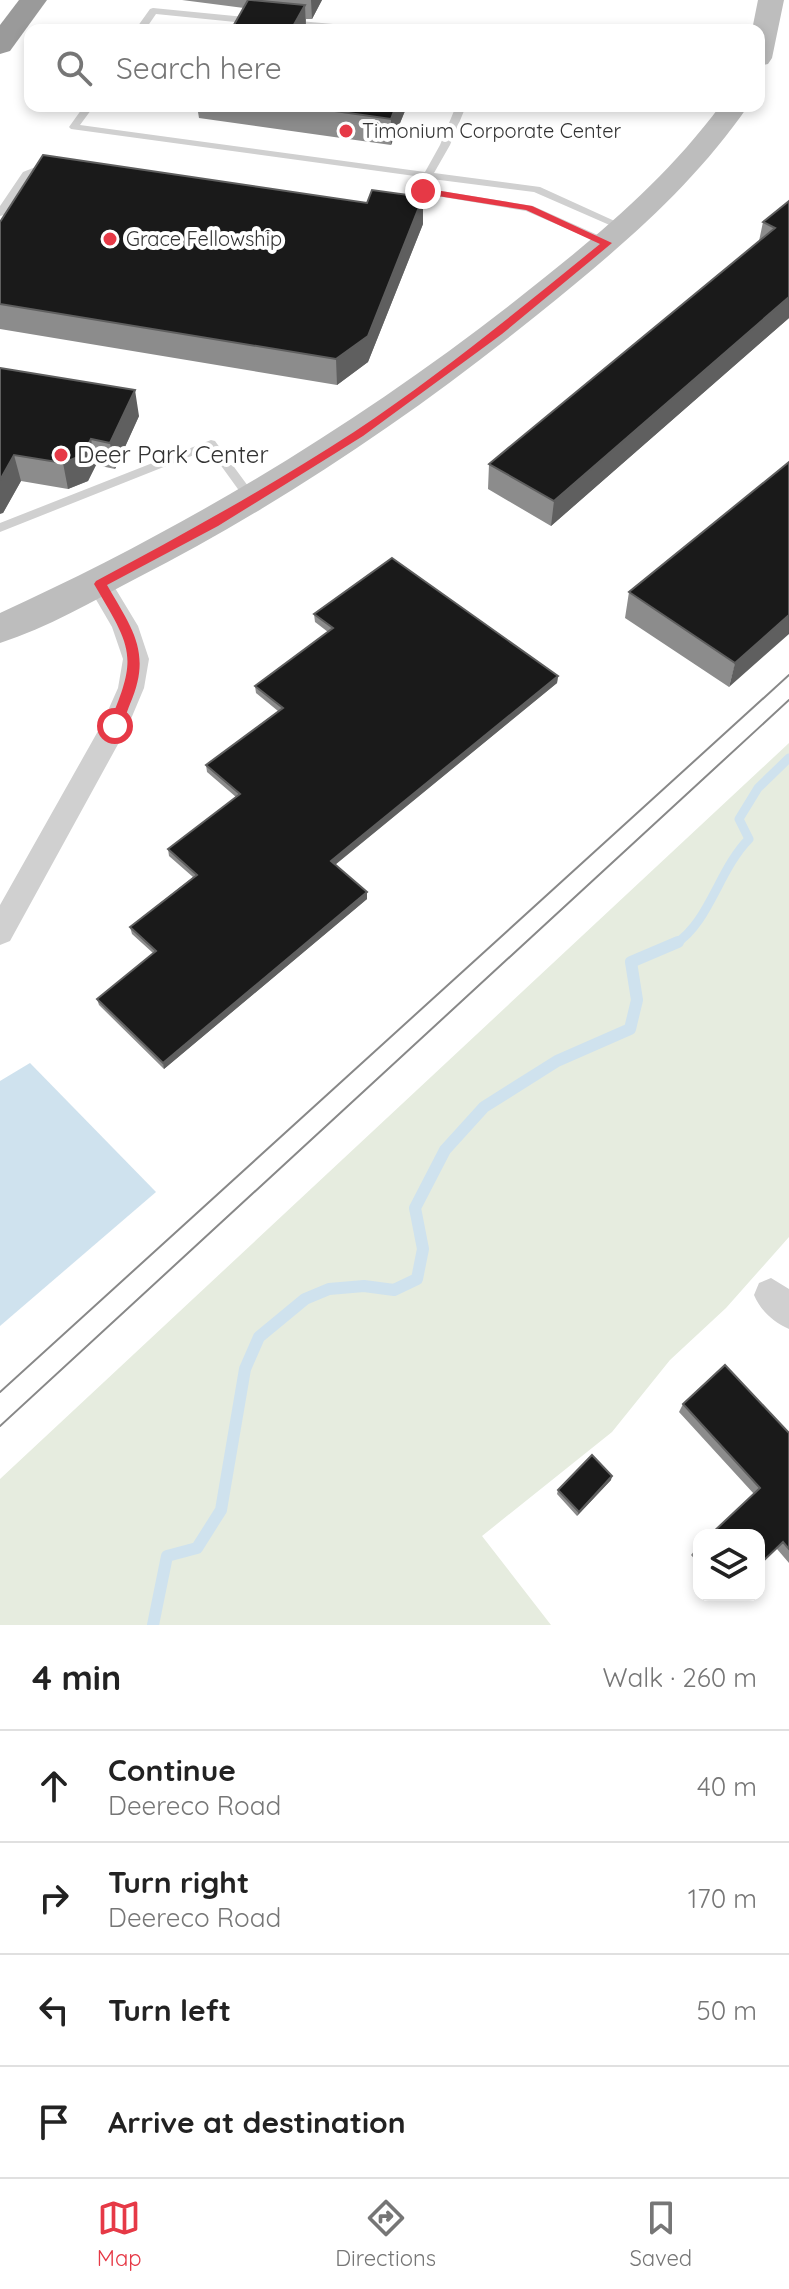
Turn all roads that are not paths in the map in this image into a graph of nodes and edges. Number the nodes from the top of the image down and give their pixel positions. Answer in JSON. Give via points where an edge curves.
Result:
{"nodes":[{"id":1,"x":33,"y":0,"type":"edge"},
{"id":2,"x":161,"y":0,"type":"edge"},
{"id":3,"x":771,"y":0,"type":"edge"},
{"id":4,"x":153,"y":11,"type":"junction"},
{"id":5,"x":144,"y":24,"type":"edge"},
{"id":6,"x":299,"y":24,"type":"edge"},
{"id":7,"x":765,"y":29,"type":"edge"},
{"id":8,"x":0,"y":45,"type":"edge"},
{"id":9,"x":85,"y":112,"type":"edge"},
{"id":10,"x":459,"y":112,"type":"edge"},
{"id":11,"x":729,"y":112,"type":"edge"},
{"id":12,"x":49,"y":165,"type":"edge"},
{"id":13,"x":428,"y":175,"type":"junction"},
{"id":14,"x":0,"y":213,"type":"edge"},
{"id":15,"x":616,"y":236,"type":"junction"},
{"id":16,"x":252,"y":500,"type":"junction"},
{"id":17,"x":0,"y":528,"type":"edge"},
{"id":18,"x":100,"y":584,"type":"junction"},
{"id":19,"x":0,"y":629,"type":"edge"},
{"id":20,"x":0,"y":932,"type":"edge"}],
"edges":[{"from":1,"to":8,"type":"highway"},
{"from":2,"to":4,"type":"lane"},
{"from":3,"to":7,"type":"main road"},
{"from":4,"to":5,"type":"lane"},
{"from":4,"to":6,"type":"lane"},
{"from":9,"to":13,"type":"lane","via":[[74,127]]},
{"from":10,"to":13,"type":"lane"},
{"from":11,"to":15,"type":"main road"},
{"from":12,"to":14,"type":"lane","via":[[27,174]]},
{"from":13,"to":15,"type":"lane","via":[[536,189]]},
{"from":13,"to":15,"type":"lane","via":[[423,191],[529,208]]},
{"from":15,"to":16,"type":"main road","via":[[420,391]]},
{"from":16,"to":17,"type":"lane","via":[[211,444]]},
{"from":16,"to":18,"type":"main road"},
{"from":18,"to":19,"type":"main road"},
{"from":18,"to":20,"type":"street","via":[[125,626],[136,659],[131,688]]}]}
